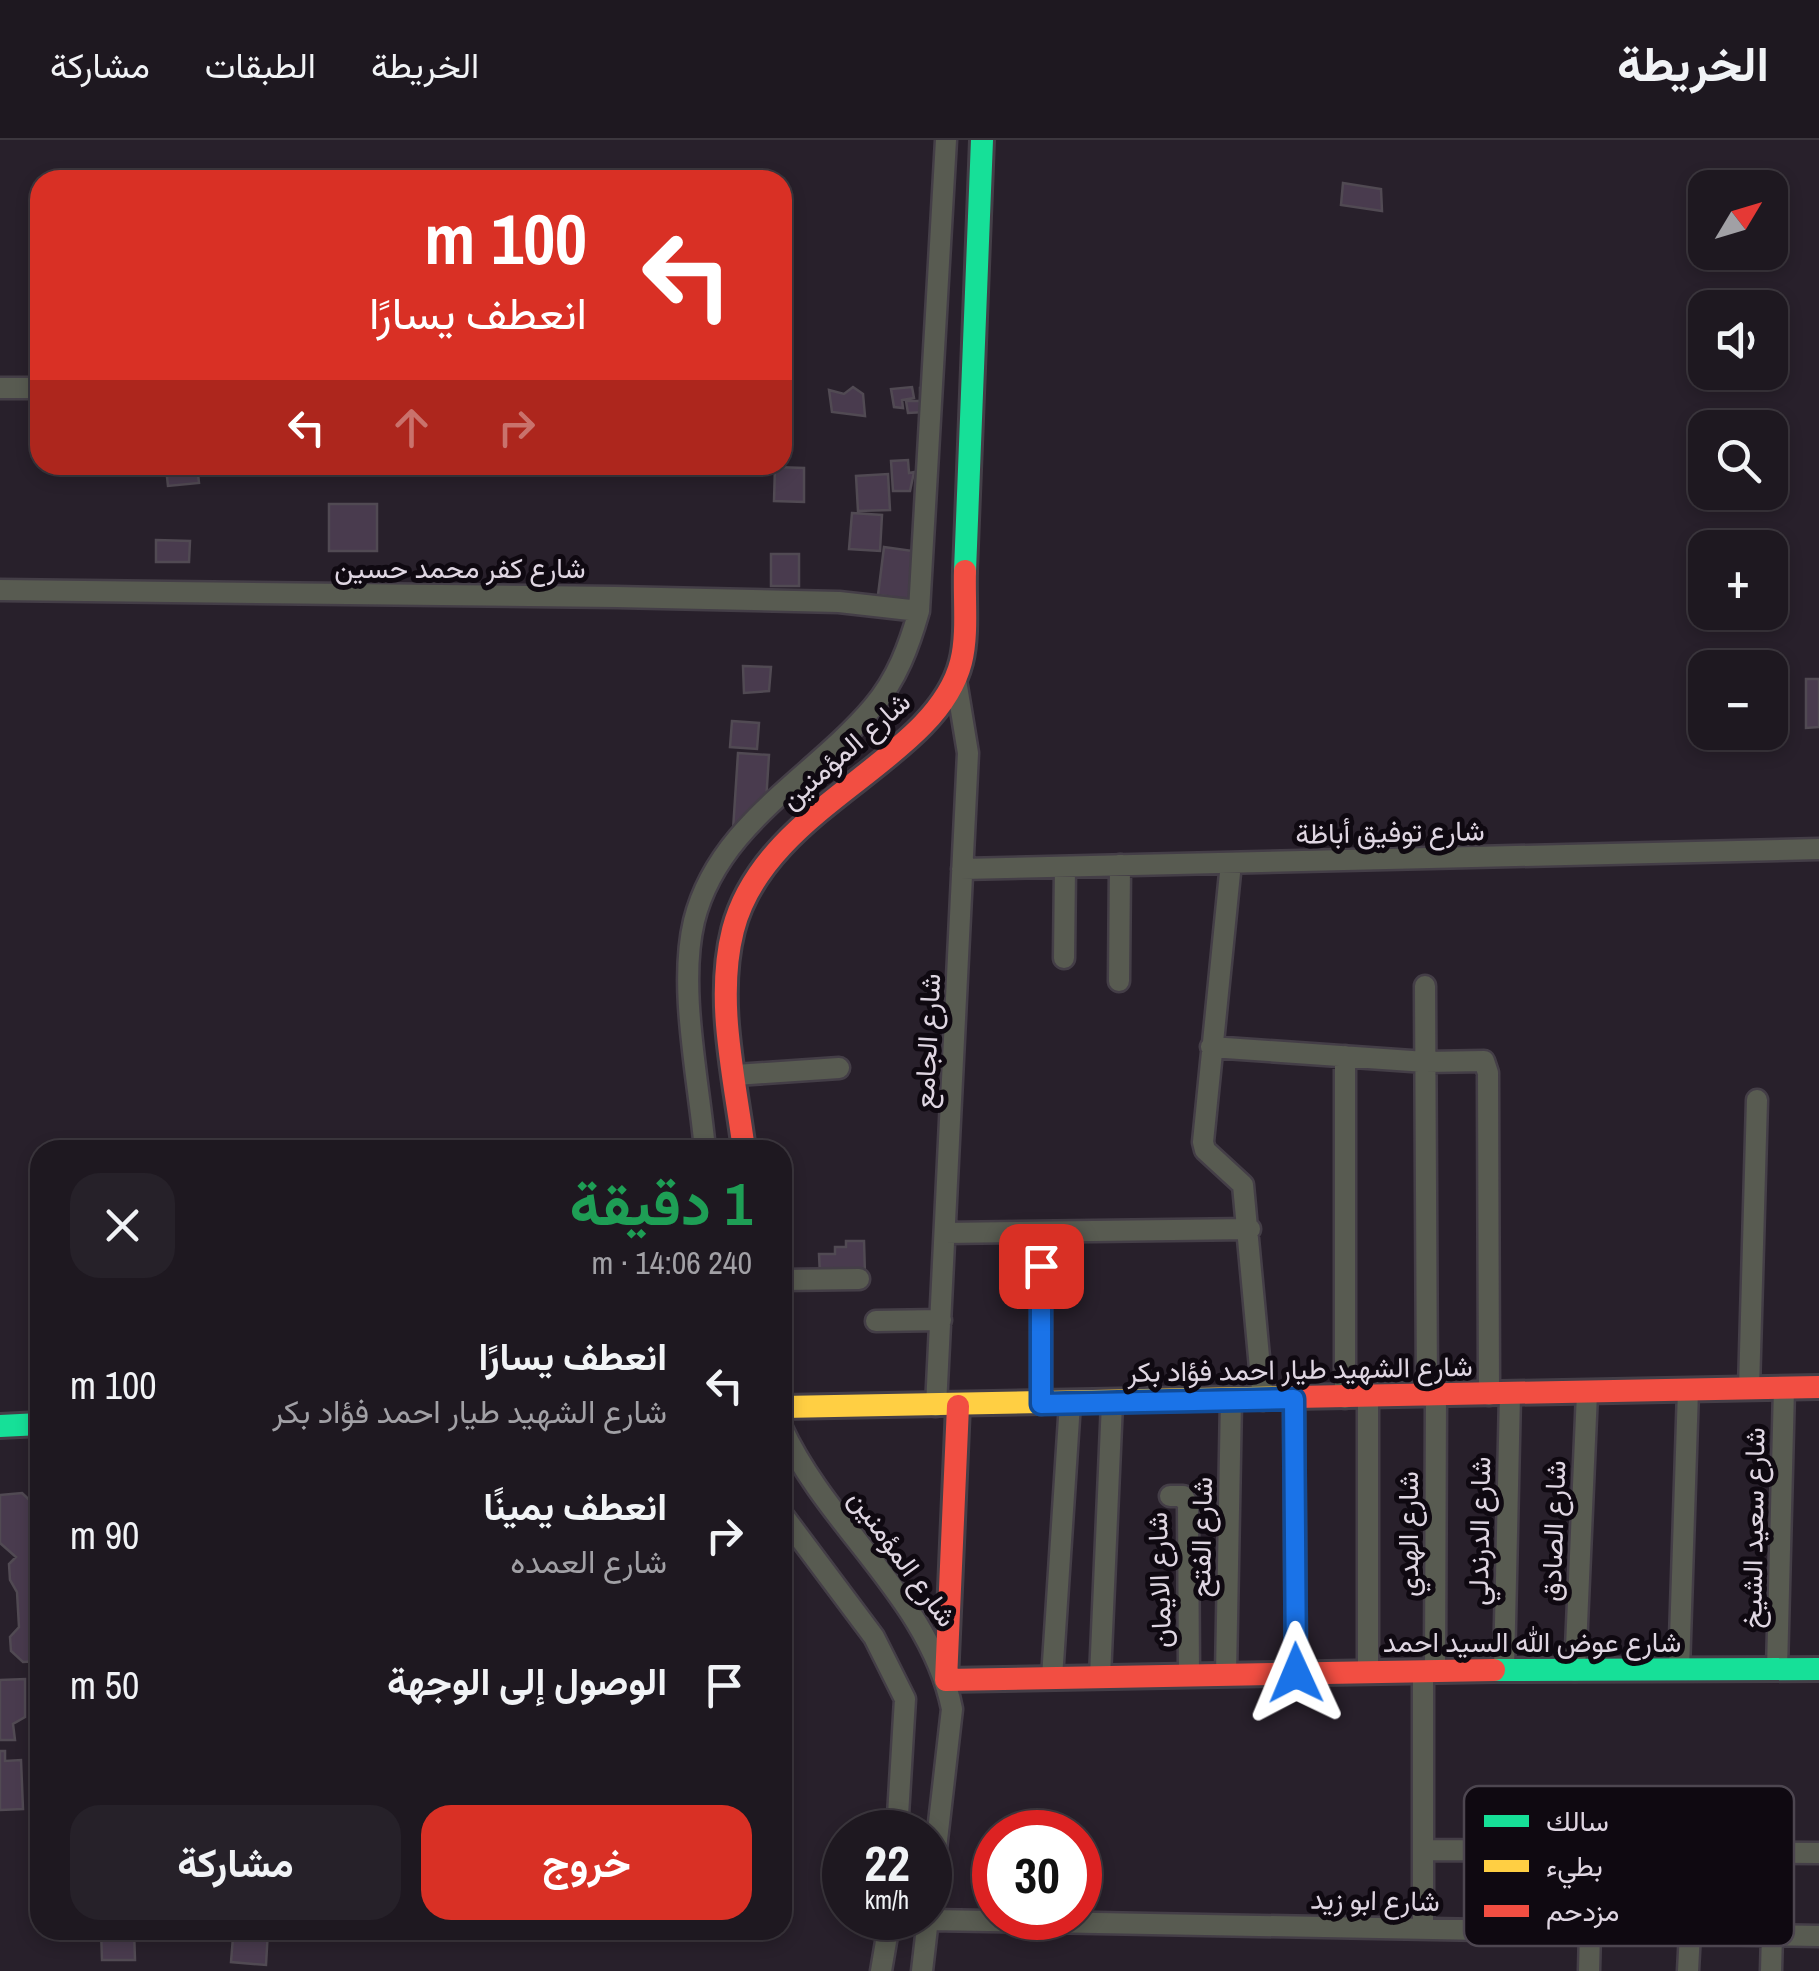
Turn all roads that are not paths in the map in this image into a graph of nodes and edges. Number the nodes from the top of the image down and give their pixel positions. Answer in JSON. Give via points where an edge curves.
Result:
{"nodes":[{"id":1,"x":946,"y":140,"type":"edge"},
{"id":2,"x":982,"y":140,"type":"edge"},
{"id":3,"x":0,"y":388,"type":"edge"},
{"id":4,"x":30,"y":388,"type":"edge"},
{"id":5,"x":0,"y":590,"type":"edge"},
{"id":6,"x":919,"y":611,"type":"junction"},
{"id":7,"x":956,"y":680,"type":"junction"},
{"id":8,"x":1819,"y":849,"type":"edge"},
{"id":9,"x":1231,"y":863,"type":"junction"},
{"id":10,"x":1120,"y":865,"type":"junction"},
{"id":11,"x":1065,"y":867,"type":"junction"},
{"id":12,"x":962,"y":869,"type":"junction"},
{"id":13,"x":1064,"y":958,"type":"dead end"},
{"id":14,"x":1119,"y":981,"type":"dead end"},
{"id":15,"x":1425,"y":986,"type":"dead end"},
{"id":16,"x":1211,"y":1047,"type":"junction"},
{"id":17,"x":1345,"y":1056,"type":"junction"},
{"id":18,"x":1426,"y":1062,"type":"junction"},
{"id":19,"x":840,"y":1068,"type":"dead end"},
{"id":20,"x":736,"y":1075,"type":"junction"},
{"id":21,"x":1756,"y":1100,"type":"dead end"},
{"id":22,"x":704,"y":1140,"type":"edge"},
{"id":23,"x":743,"y":1140,"type":"edge"},
{"id":24,"x":1250,"y":1229,"type":"junction"},
{"id":25,"x":1041,"y":1232,"type":"junction"},
{"id":26,"x":945,"y":1233,"type":"junction"},
{"id":27,"x":859,"y":1279,"type":"dead end"},
{"id":28,"x":792,"y":1280,"type":"edge"},
{"id":29,"x":876,"y":1320,"type":"dead end"},
{"id":30,"x":941,"y":1320,"type":"junction"},
{"id":31,"x":1819,"y":1387,"type":"edge"},
{"id":32,"x":1784,"y":1388,"type":"junction"},
{"id":33,"x":1749,"y":1389,"type":"junction"},
{"id":34,"x":1688,"y":1390,"type":"junction"},
{"id":35,"x":1587,"y":1392,"type":"junction"},
{"id":36,"x":1500,"y":1394,"type":"junction"},
{"id":37,"x":1432,"y":1396,"type":"junction"},
{"id":38,"x":1356,"y":1398,"type":"junction"},
{"id":39,"x":1294,"y":1399,"type":"junction"},
{"id":40,"x":1231,"y":1400,"type":"junction"},
{"id":41,"x":1263,"y":1400,"type":"junction"},
{"id":42,"x":1112,"y":1403,"type":"junction"},
{"id":43,"x":1041,"y":1404,"type":"junction"},
{"id":44,"x":1070,"y":1404,"type":"junction"},
{"id":45,"x":947,"y":1406,"type":"junction"},
{"id":46,"x":792,"y":1407,"type":"edge"},
{"id":47,"x":30,"y":1424,"type":"edge"},
{"id":48,"x":0,"y":1426,"type":"edge"},
{"id":49,"x":792,"y":1445,"type":"edge"},
{"id":50,"x":1170,"y":1496,"type":"dead end"},
{"id":51,"x":792,"y":1527,"type":"edge"},
{"id":52,"x":1819,"y":1669,"type":"edge"},
{"id":53,"x":1504,"y":1670,"type":"junction"},
{"id":54,"x":1679,"y":1670,"type":"junction"},
{"id":55,"x":1777,"y":1670,"type":"junction"},
{"id":56,"x":1575,"y":1671,"type":"junction"},
{"id":57,"x":1429,"y":1672,"type":"junction"},
{"id":58,"x":1296,"y":1673,"type":"junction"},
{"id":59,"x":1368,"y":1673,"type":"junction"},
{"id":60,"x":1189,"y":1674,"type":"junction"},
{"id":61,"x":1226,"y":1674,"type":"junction"},
{"id":62,"x":1100,"y":1677,"type":"junction"},
{"id":63,"x":1052,"y":1678,"type":"junction"},
{"id":64,"x":946,"y":1680,"type":"junction"},
{"id":65,"x":899,"y":1810,"type":"edge"},
{"id":66,"x":941,"y":1810,"type":"edge"},
{"id":67,"x":1425,"y":1850,"type":"junction"},
{"id":68,"x":1464,"y":1850,"type":"edge"},
{"id":69,"x":1794,"y":1853,"type":"edge"},
{"id":70,"x":1819,"y":1853,"type":"edge"},
{"id":71,"x":952,"y":1920,"type":"edge"},
{"id":72,"x":1423,"y":1928,"type":"junction"},
{"id":73,"x":1464,"y":1929,"type":"edge"},
{"id":74,"x":1794,"y":1935,"type":"edge"},
{"id":75,"x":1819,"y":1936,"type":"edge"},
{"id":76,"x":886,"y":1940,"type":"edge"},
{"id":77,"x":927,"y":1940,"type":"edge"},
{"id":78,"x":1590,"y":1946,"type":"edge"},
{"id":79,"x":1689,"y":1946,"type":"edge"},
{"id":80,"x":1772,"y":1946,"type":"edge"},
{"id":81,"x":881,"y":1971,"type":"edge"},
{"id":82,"x":922,"y":1971,"type":"edge"},
{"id":83,"x":1589,"y":1971,"type":"edge"},
{"id":84,"x":1688,"y":1971,"type":"edge"},
{"id":85,"x":1771,"y":1971,"type":"edge"}],
"edges":[{"from":1,"to":6,"type":"street","name":"شارع المؤمنين"},
{"from":2,"to":7,"type":"street","name":"شارع المؤمنين","via":[[964,639]]},
{"from":3,"to":4,"type":"street"},
{"from":5,"to":6,"type":"street","name":"شارع كفر محمد حسين","via":[[616,596],[839,602]]},
{"from":6,"to":22,"type":"street","name":"شارع المؤمنين","via":[[902,662],[873,708],[754,819],[708,883],[688,959]]},
{"from":7,"to":12,"type":"street","name":"شارع الجامع","via":[[968,753]]},
{"from":7,"to":20,"type":"street","name":"شارع المؤمنين","via":[[926,722],[786,842],[744,896],[725,962]]},
{"from":8,"to":9,"type":"street","name":"شارع توفيق أباظة"},
{"from":9,"to":10,"type":"street","name":"شارع توفيق أباظة"},
{"from":9,"to":16,"type":"street"},
{"from":10,"to":11,"type":"street","name":"شارع توفيق أباظة"},
{"from":10,"to":14,"type":"street"},
{"from":11,"to":12,"type":"street","name":"شارع توفيق أباظة"},
{"from":11,"to":13,"type":"street"},
{"from":12,"to":26,"type":"street","name":"شارع الجامع"},
{"from":15,"to":18,"type":"street","name":"شارع الهدي"},
{"from":16,"to":17,"type":"street"},
{"from":16,"to":24,"type":"street","via":[[1202,1142],[1240,1179]]},
{"from":17,"to":18,"type":"street"},
{"from":17,"to":38,"type":"street"},
{"from":18,"to":36,"type":"street","name":"شارع الدرندلي","via":[[1480,1060],[1487,1066]]},
{"from":18,"to":37,"type":"street","name":"شارع الهدي"},
{"from":19,"to":20,"type":"street"},
{"from":20,"to":23,"type":"street","name":"شارع المؤمنين"},
{"from":21,"to":33,"type":"street"},
{"from":24,"to":25,"type":"street"},
{"from":24,"to":41,"type":"street"},
{"from":25,"to":26,"type":"street"},
{"from":25,"to":43,"type":"street"},
{"from":26,"to":30,"type":"street","name":"شارع الجامع"},
{"from":27,"to":28,"type":"street"},
{"from":29,"to":30,"type":"street"},
{"from":30,"to":45,"type":"street","name":"شارع الجامع"},
{"from":31,"to":32,"type":"street","name":"شارع الشهيد طيار احمد فؤاد بكر"},
{"from":32,"to":33,"type":"street","name":"شارع الشهيد طيار احمد فؤاد بكر"},
{"from":32,"to":55,"type":"street","name":"شارع سعيد الشيخ"},
{"from":33,"to":34,"type":"street","name":"شارع الشهيد طيار احمد فؤاد بكر"},
{"from":34,"to":35,"type":"street","name":"شارع الشهيد طيار احمد فؤاد بكر"},
{"from":34,"to":54,"type":"street"},
{"from":35,"to":36,"type":"street","name":"شارع الشهيد طيار احمد فؤاد بكر"},
{"from":35,"to":56,"type":"street","name":"شارع الصادق"},
{"from":36,"to":37,"type":"street","name":"شارع الشهيد طيار احمد فؤاد بكر"},
{"from":36,"to":53,"type":"street","name":"شارع الدرندلي"},
{"from":37,"to":38,"type":"street","name":"شارع الشهيد طيار احمد فؤاد بكر"},
{"from":37,"to":57,"type":"street","name":"شارع الهدي"},
{"from":38,"to":39,"type":"street","name":"شارع الشهيد طيار احمد فؤاد بكر"},
{"from":38,"to":59,"type":"street"},
{"from":39,"to":41,"type":"street","name":"شارع الشهيد طيار احمد فؤاد بكر"},
{"from":39,"to":58,"type":"street"},
{"from":40,"to":41,"type":"street","name":"شارع الشهيد طيار احمد فؤاد بكر"},
{"from":40,"to":42,"type":"street","name":"شارع الشهيد طيار احمد فؤاد بكر"},
{"from":40,"to":61,"type":"street","name":"شارع الفتح"},
{"from":42,"to":44,"type":"street","name":"شارع الشهيد طيار احمد فؤاد بكر"},
{"from":42,"to":62,"type":"street"},
{"from":43,"to":44,"type":"street","name":"شارع الشهيد طيار احمد فؤاد بكر"},
{"from":43,"to":45,"type":"street","name":"شارع الشهيد طيار احمد فؤاد بكر"},
{"from":44,"to":63,"type":"street"},
{"from":45,"to":46,"type":"street","name":"شارع الشهيد طيار احمد فؤاد بكر"},
{"from":45,"to":64,"type":"street"},
{"from":47,"to":48,"type":"street"},
{"from":49,"to":64,"type":"street","name":"شارع المؤمنين","via":[[830,1511],[928,1637]]},
{"from":50,"to":60,"type":"street","name":"شارع الايمان","via":[[1183,1496],[1188,1505]]},
{"from":51,"to":65,"type":"street","via":[[874,1637],[905,1699]]},
{"from":52,"to":55,"type":"street","name":"شارع عوض الله السيد احمد"},
{"from":53,"to":56,"type":"street","name":"شارع عوض الله السيد احمد"},
{"from":53,"to":57,"type":"street","name":"شارع عوض الله السيد احمد"},
{"from":54,"to":55,"type":"street","name":"شارع عوض الله السيد احمد"},
{"from":54,"to":56,"type":"street","name":"شارع عوض الله السيد احمد"},
{"from":57,"to":59,"type":"street","name":"شارع عوض الله السيد احمد"},
{"from":57,"to":67,"type":"street","name":"شارع الهدي"},
{"from":58,"to":59,"type":"street","name":"شارع عوض الله السيد احمد"},
{"from":58,"to":61,"type":"street","name":"شارع عوض الله السيد احمد"},
{"from":60,"to":61,"type":"street","name":"شارع عوض الله السيد احمد"},
{"from":60,"to":62,"type":"street","name":"شارع عوض الله السيد احمد"},
{"from":62,"to":63,"type":"street","name":"شارع عوض الله السيد احمد"},
{"from":63,"to":64,"type":"street","name":"شارع عوض الله السيد احمد"},
{"from":64,"to":66,"type":"street","name":"شارع المؤمنين","via":[[952,1709]]},
{"from":67,"to":68,"type":"street"},
{"from":67,"to":72,"type":"street","name":"شارع الهدي"},
{"from":69,"to":70,"type":"street"},
{"from":71,"to":72,"type":"street","name":"شارع ابو زيد"},
{"from":72,"to":73,"type":"street","name":"شارع ابو زيد"},
{"from":74,"to":75,"type":"street","name":"شارع ابو زيد"},
{"from":76,"to":81,"type":"street"},
{"from":77,"to":82,"type":"street","name":"شارع المؤمنين"},
{"from":78,"to":83,"type":"street"},
{"from":79,"to":84,"type":"street"},
{"from":80,"to":85,"type":"street"}]}
